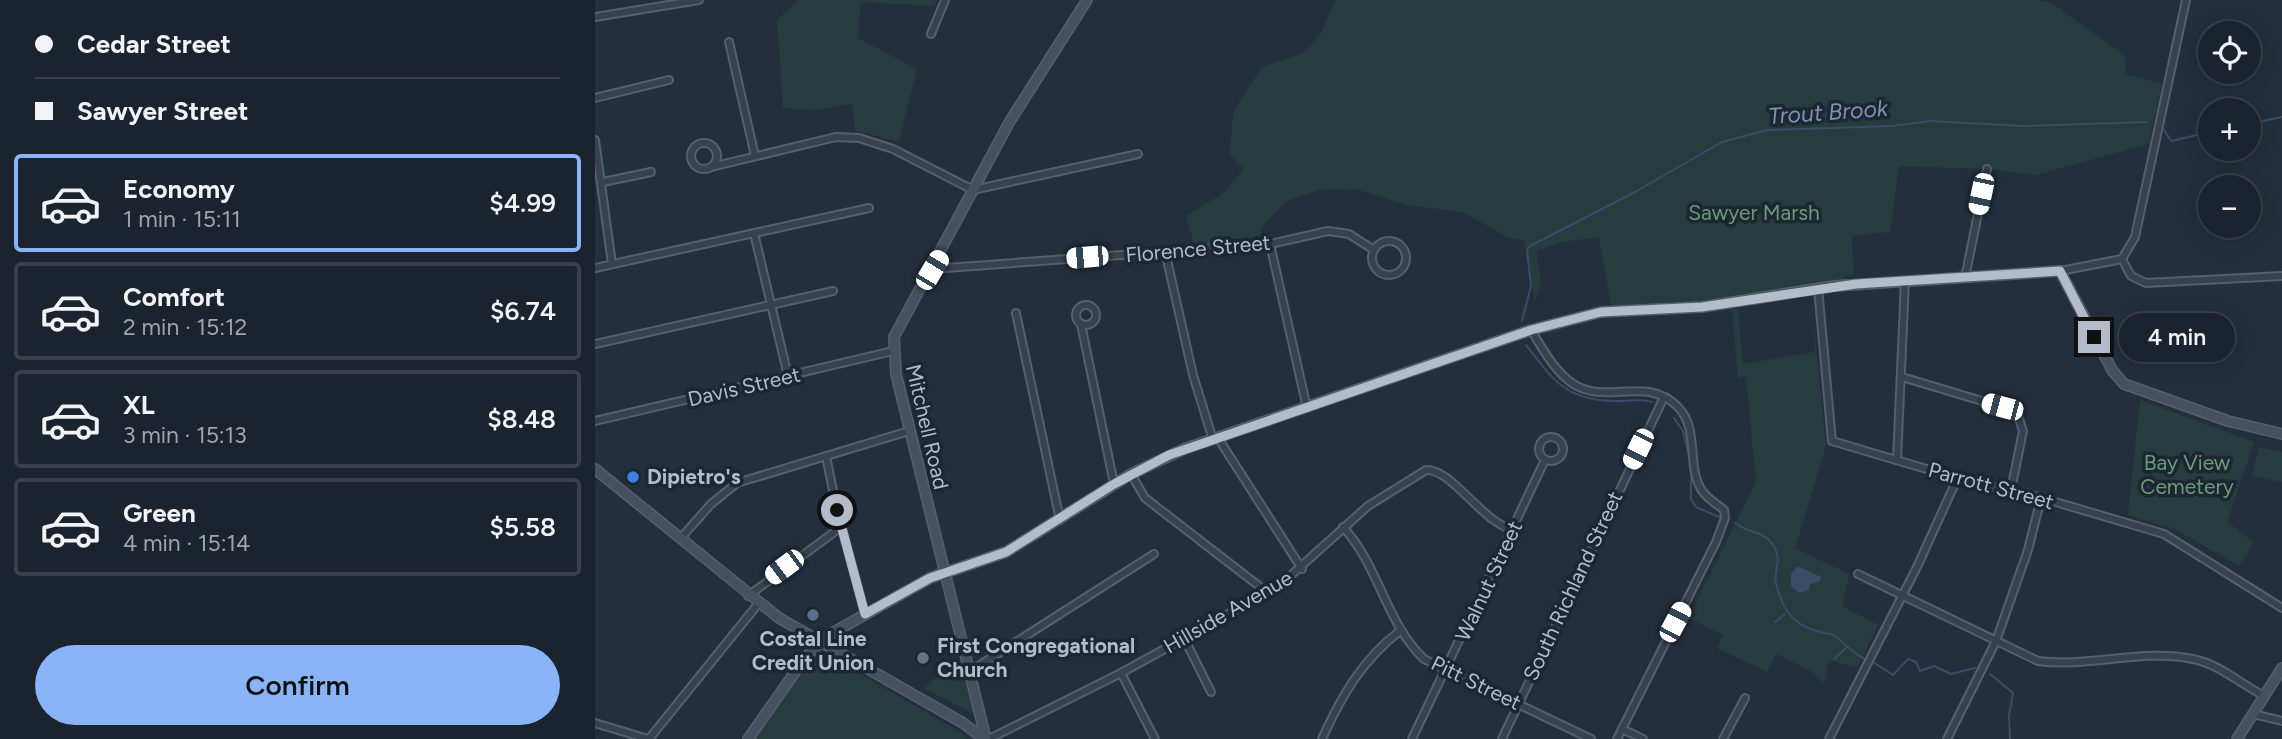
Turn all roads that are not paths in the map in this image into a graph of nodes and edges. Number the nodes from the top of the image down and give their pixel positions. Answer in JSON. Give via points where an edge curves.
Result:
{"nodes":[{"id":1,"x":699,"y":0,"type":"edge"},
{"id":2,"x":945,"y":0,"type":"edge"},
{"id":3,"x":1087,"y":0,"type":"edge"},
{"id":4,"x":2186,"y":0,"type":"edge"},
{"id":5,"x":595,"y":18,"type":"edge"},
{"id":6,"x":931,"y":34,"type":"dead end"},
{"id":7,"x":729,"y":43,"type":"dead end"},
{"id":8,"x":669,"y":80,"type":"dead end"},
{"id":9,"x":595,"y":98,"type":"edge"},
{"id":10,"x":595,"y":140,"type":"edge"},
{"id":11,"x":716,"y":152,"type":"junction"},
{"id":12,"x":1138,"y":154,"type":"dead end"},
{"id":13,"x":755,"y":156,"type":"junction"},
{"id":14,"x":734,"y":161,"type":"junction"},
{"id":15,"x":711,"y":167,"type":"junction"},
{"id":16,"x":1987,"y":169,"type":"dead end"},
{"id":17,"x":651,"y":172,"type":"dead end"},
{"id":18,"x":603,"y":182,"type":"junction"},
{"id":19,"x":973,"y":190,"type":"junction"},
{"id":20,"x":869,"y":208,"type":"dead end"},
{"id":21,"x":754,"y":233,"type":"junction"},
{"id":22,"x":1270,"y":244,"type":"junction"},
{"id":23,"x":1374,"y":250,"type":"junction"},
{"id":24,"x":1165,"y":251,"type":"junction"},
{"id":25,"x":2122,"y":259,"type":"junction"},
{"id":26,"x":612,"y":264,"type":"junction"},
{"id":27,"x":595,"y":268,"type":"edge"},
{"id":28,"x":932,"y":270,"type":"junction"},
{"id":29,"x":2060,"y":271,"type":"junction"},
{"id":30,"x":2282,"y":276,"type":"edge"},
{"id":31,"x":1965,"y":278,"type":"junction"},
{"id":32,"x":1905,"y":281,"type":"junction"},
{"id":33,"x":1818,"y":288,"type":"junction"},
{"id":34,"x":833,"y":291,"type":"dead end"},
{"id":35,"x":772,"y":306,"type":"junction"},
{"id":36,"x":1016,"y":313,"type":"dead end"},
{"id":37,"x":1081,"y":324,"type":"dead end"},
{"id":38,"x":1531,"y":330,"type":"junction"},
{"id":39,"x":595,"y":344,"type":"edge"},
{"id":40,"x":893,"y":351,"type":"junction"},
{"id":41,"x":788,"y":376,"type":"junction"},
{"id":42,"x":1902,"y":377,"type":"junction"},
{"id":43,"x":1664,"y":397,"type":"junction"},
{"id":44,"x":1307,"y":408,"type":"junction"},
{"id":45,"x":595,"y":421,"type":"edge"},
{"id":46,"x":909,"y":430,"type":"junction"},
{"id":47,"x":2282,"y":434,"type":"edge"},
{"id":48,"x":1216,"y":439,"type":"junction"},
{"id":49,"x":826,"y":456,"type":"junction"},
{"id":50,"x":1545,"y":460,"type":"dead end"},
{"id":51,"x":1897,"y":460,"type":"junction"},
{"id":52,"x":596,"y":473,"type":"edge"},
{"id":53,"x":1131,"y":474,"type":"junction"},
{"id":54,"x":1958,"y":477,"type":"junction"},
{"id":55,"x":1114,"y":484,"type":"junction"},
{"id":56,"x":2011,"y":490,"type":"junction"},
{"id":57,"x":2041,"y":498,"type":"junction"},
{"id":58,"x":1060,"y":520,"type":"junction"},
{"id":59,"x":841,"y":527,"type":"junction"},
{"id":60,"x":1343,"y":527,"type":"junction"},
{"id":61,"x":1512,"y":530,"type":"junction"},
{"id":62,"x":680,"y":539,"type":"junction"},
{"id":63,"x":1154,"y":554,"type":"dead end"},
{"id":64,"x":1302,"y":569,"type":"junction"},
{"id":65,"x":944,"y":573,"type":"junction"},
{"id":66,"x":1858,"y":574,"type":"dead end"},
{"id":67,"x":1268,"y":593,"type":"junction"},
{"id":68,"x":1902,"y":595,"type":"junction"},
{"id":69,"x":748,"y":596,"type":"junction"},
{"id":70,"x":758,"y":604,"type":"junction"},
{"id":71,"x":2282,"y":608,"type":"edge"},
{"id":72,"x":865,"y":614,"type":"junction"},
{"id":73,"x":1401,"y":630,"type":"junction"},
{"id":74,"x":1184,"y":638,"type":"junction"},
{"id":75,"x":819,"y":641,"type":"junction"},
{"id":76,"x":1996,"y":641,"type":"junction"},
{"id":77,"x":2282,"y":668,"type":"edge"},
{"id":78,"x":969,"y":671,"type":"junction"},
{"id":79,"x":1446,"y":671,"type":"junction"},
{"id":80,"x":1121,"y":673,"type":"junction"},
{"id":81,"x":1211,"y":692,"type":"dead end"},
{"id":82,"x":2264,"y":696,"type":"junction"},
{"id":83,"x":1745,"y":698,"type":"dead end"},
{"id":84,"x":1518,"y":704,"type":"junction"},
{"id":85,"x":2253,"y":714,"type":"junction"},
{"id":86,"x":2282,"y":722,"type":"edge"},
{"id":87,"x":595,"y":723,"type":"edge"},
{"id":88,"x":1622,"y":729,"type":"junction"},
{"id":89,"x":648,"y":739,"type":"edge"},
{"id":90,"x":748,"y":739,"type":"edge"},
{"id":91,"x":986,"y":739,"type":"edge"},
{"id":92,"x":1155,"y":739,"type":"edge"},
{"id":93,"x":1322,"y":739,"type":"edge"},
{"id":94,"x":1412,"y":739,"type":"edge"},
{"id":95,"x":1502,"y":739,"type":"edge"},
{"id":96,"x":1591,"y":739,"type":"edge"},
{"id":97,"x":1617,"y":739,"type":"edge"},
{"id":98,"x":1643,"y":739,"type":"edge"},
{"id":99,"x":1723,"y":739,"type":"edge"},
{"id":100,"x":1829,"y":739,"type":"edge"},
{"id":101,"x":1947,"y":739,"type":"edge"},
{"id":102,"x":2237,"y":739,"type":"edge"}],
"edges":[{"from":1,"to":5,"type":"street"},
{"from":2,"to":6,"type":"street"},
{"from":3,"to":19,"type":"street","name":"Mitchell Road","via":[[1016,111]]},
{"from":4,"to":25,"type":"street","via":[[2135,237]]},
{"from":7,"to":13,"type":"street"},
{"from":8,"to":9,"type":"street"},
{"from":10,"to":18,"type":"street"},
{"from":11,"to":14,"type":"street"},
{"from":11,"to":15,"type":"street"},
{"from":11,"to":15,"type":"street","via":[[706,144],[691,151],[695,167]]},
{"from":12,"to":19,"type":"street"},
{"from":13,"to":14,"type":"street"},
{"from":13,"to":19,"type":"street","via":[[836,137],[859,138],[893,149]]},
{"from":14,"to":15,"type":"street"},
{"from":16,"to":31,"type":"street"},
{"from":17,"to":18,"type":"street"},
{"from":18,"to":26,"type":"street"},
{"from":19,"to":28,"type":"street","name":"Mitchell Road"},
{"from":20,"to":21,"type":"street"},
{"from":21,"to":26,"type":"street"},
{"from":21,"to":35,"type":"street"},
{"from":22,"to":23,"type":"street","name":"Florence Street","via":[[1335,231]]},
{"from":22,"to":24,"type":"street","name":"Florence Street"},
{"from":22,"to":44,"type":"street"},
{"from":23,"to":23,"type":"street","via":[[1373,265],[1381,273],[1394,274],[1405,263],[1405,251],[1395,241],[1381,242]]},
{"from":24,"to":28,"type":"street","name":"Florence Street"},
{"from":24,"to":48,"type":"street","via":[[1193,375]]},
{"from":25,"to":29,"type":"street"},
{"from":25,"to":30,"type":"street","via":[[2131,276],[2146,284]]},
{"from":26,"to":27,"type":"street"},
{"from":28,"to":40,"type":"street","name":"Mitchell Road","via":[[898,329]]},
{"from":29,"to":31,"type":"street"},
{"from":29,"to":47,"type":"street","via":[[2124,384],[2228,421]]},
{"from":31,"to":32,"type":"street"},
{"from":32,"to":33,"type":"street"},
{"from":32,"to":42,"type":"street"},
{"from":33,"to":38,"type":"street","via":[[1702,307],[1601,312]]},
{"from":33,"to":51,"type":"street","name":"Parrott Street","via":[[1829,435],[1844,446]]},
{"from":34,"to":35,"type":"street"},
{"from":35,"to":39,"type":"street"},
{"from":35,"to":41,"type":"street"},
{"from":36,"to":58,"type":"street"},
{"from":37,"to":55,"type":"street"},
{"from":38,"to":43,"type":"street","via":[[1551,361],[1577,386],[1595,391],[1645,390]]},
{"from":38,"to":44,"type":"street"},
{"from":40,"to":41,"type":"street","name":"Davis Street"},
{"from":40,"to":46,"type":"street","name":"Mitchell Road"},
{"from":41,"to":45,"type":"street","name":"Davis Street"},
{"from":42,"to":51,"type":"street"},
{"from":42,"to":56,"type":"street","via":[[2018,416],[2023,431]]},
{"from":43,"to":84,"type":"street","name":"South Richland Street"},
{"from":43,"to":88,"type":"street","via":[[1685,415],[1698,481],[1703,492],[1724,510],[1725,518]]},
{"from":44,"to":48,"type":"street"},
{"from":46,"to":49,"type":"street"},
{"from":46,"to":65,"type":"street","name":"Mitchell Road"},
{"from":48,"to":53,"type":"street"},
{"from":48,"to":64,"type":"street"},
{"from":49,"to":59,"type":"street"},
{"from":49,"to":62,"type":"street","via":[[737,483]]},
{"from":50,"to":61,"type":"street","name":"Walnut Street"},
{"from":51,"to":54,"type":"street","name":"Parrott Street"},
{"from":52,"to":62,"type":"street"},
{"from":53,"to":55,"type":"street"},
{"from":53,"to":67,"type":"street","via":[[1145,498]]},
{"from":54,"to":56,"type":"street","name":"Parrott Street"},
{"from":54,"to":68,"type":"street"},
{"from":55,"to":58,"type":"street"},
{"from":56,"to":57,"type":"street","name":"Parrott Street"},
{"from":57,"to":71,"type":"street","name":"Parrott Street","via":[[2175,538]]},
{"from":57,"to":76,"type":"street"},
{"from":58,"to":65,"type":"street","via":[[1006,552]]},
{"from":59,"to":69,"type":"street"},
{"from":59,"to":72,"type":"street"},
{"from":60,"to":61,"type":"street","name":"Hillside Avenue","via":[[1426,470],[1435,470],[1486,516]]},
{"from":60,"to":64,"type":"street","name":"Hillside Avenue"},
{"from":60,"to":73,"type":"street","name":"Pitt Street","via":[[1363,554]]},
{"from":61,"to":79,"type":"street","name":"Walnut Street"},
{"from":62,"to":69,"type":"street"},
{"from":63,"to":78,"type":"street"},
{"from":64,"to":67,"type":"street","name":"Hillside Avenue"},
{"from":65,"to":72,"type":"street"},
{"from":65,"to":78,"type":"street","name":"Mitchell Road"},
{"from":66,"to":68,"type":"street"},
{"from":67,"to":74,"type":"street","name":"Hillside Avenue"},
{"from":68,"to":76,"type":"street"},
{"from":68,"to":100,"type":"street"},
{"from":69,"to":70,"type":"street"},
{"from":70,"to":75,"type":"street"},
{"from":70,"to":89,"type":"street"},
{"from":72,"to":75,"type":"street"},
{"from":73,"to":79,"type":"street","name":"Pitt Street","via":[[1424,659]]},
{"from":73,"to":93,"type":"street","via":[[1354,676]]},
{"from":74,"to":80,"type":"street","name":"Hillside Avenue"},
{"from":74,"to":81,"type":"street"},
{"from":75,"to":90,"type":"street"},
{"from":75,"to":91,"type":"street"},
{"from":76,"to":82,"type":"street","via":[[2038,661],[2065,664],[2195,659]]},
{"from":76,"to":101,"type":"street"},
{"from":77,"to":82,"type":"street"},
{"from":78,"to":91,"type":"street","name":"Mitchell Road"},
{"from":79,"to":84,"type":"street","name":"Pitt Street"},
{"from":79,"to":94,"type":"street","name":"Walnut Street"},
{"from":80,"to":91,"type":"street","name":"Hillside Avenue"},
{"from":80,"to":92,"type":"street"},
{"from":82,"to":85,"type":"street"},
{"from":83,"to":99,"type":"street"},
{"from":84,"to":95,"type":"street","name":"South Richland Street"},
{"from":84,"to":96,"type":"street","name":"Pitt Street"},
{"from":85,"to":86,"type":"street"},
{"from":85,"to":102,"type":"street"},
{"from":87,"to":89,"type":"street"},
{"from":88,"to":97,"type":"street"},
{"from":88,"to":98,"type":"street"}]}
